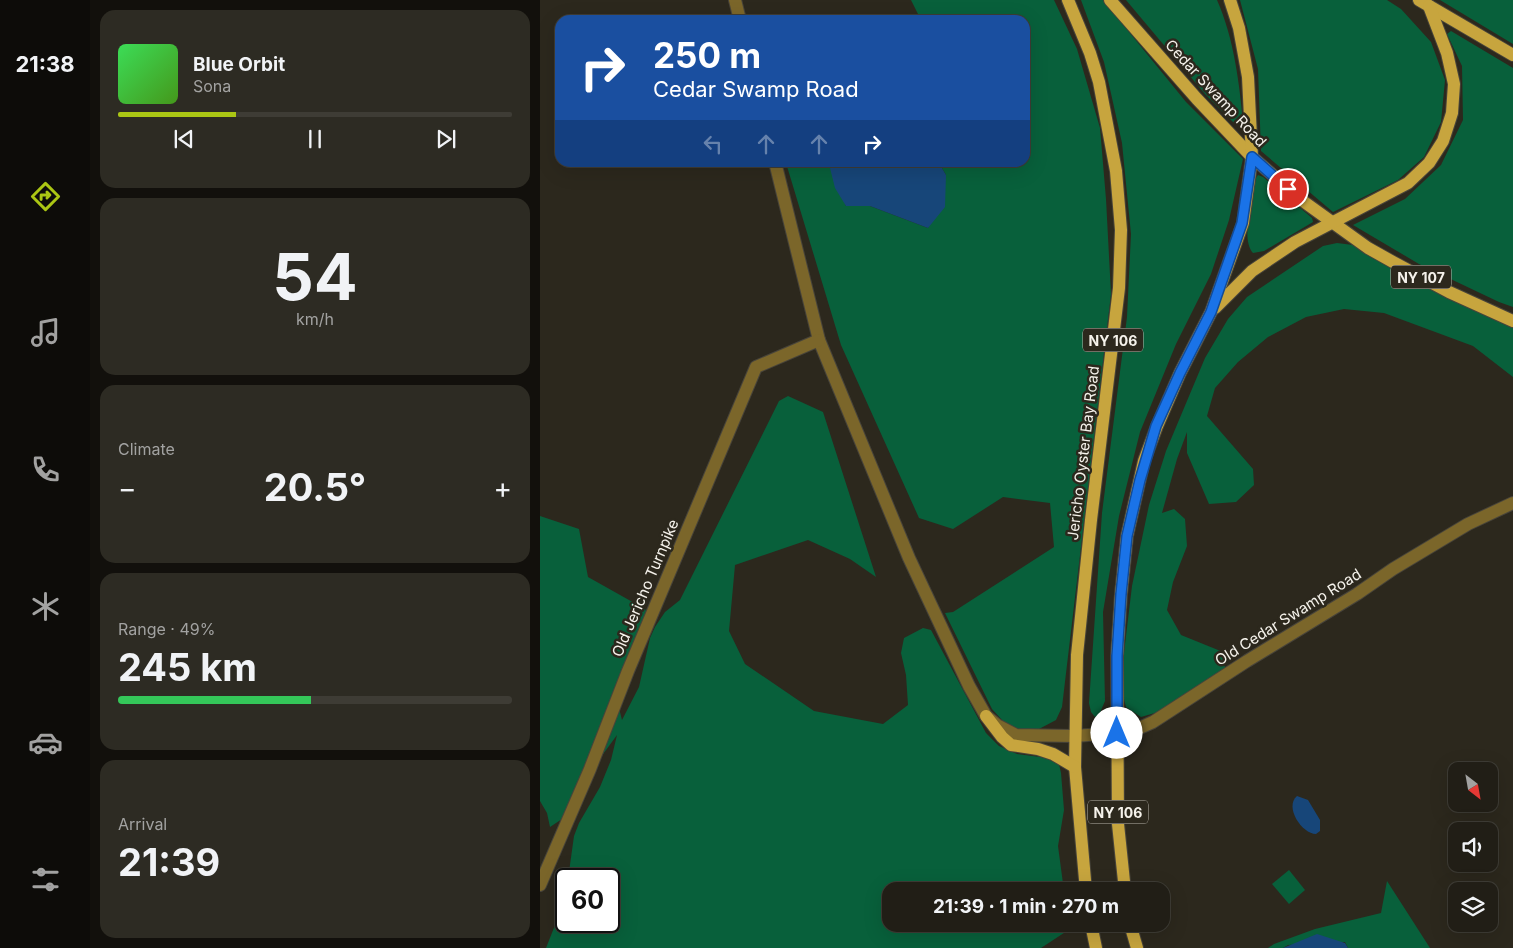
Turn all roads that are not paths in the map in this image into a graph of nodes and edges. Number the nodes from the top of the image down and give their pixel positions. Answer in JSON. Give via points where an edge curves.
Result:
{"nodes":[{"id":1,"x":735,"y":0,"type":"edge"},
{"id":2,"x":1068,"y":0,"type":"edge"},
{"id":3,"x":1110,"y":0,"type":"edge"},
{"id":4,"x":1230,"y":0,"type":"edge"},
{"id":5,"x":1424,"y":3,"type":"edge"},
{"id":6,"x":739,"y":15,"type":"edge"},
{"id":7,"x":1513,"y":55,"type":"edge"},
{"id":8,"x":1252,"y":157,"type":"junction"},
{"id":9,"x":776,"y":167,"type":"edge"},
{"id":10,"x":1335,"y":222,"type":"junction"},
{"id":11,"x":1211,"y":312,"type":"junction"},
{"id":12,"x":1513,"y":321,"type":"edge"},
{"id":13,"x":819,"y":340,"type":"junction"},
{"id":14,"x":1513,"y":503,"type":"edge"},
{"id":15,"x":986,"y":716,"type":"junction"},
{"id":16,"x":1117,"y":733,"type":"junction"},
{"id":17,"x":1074,"y":736,"type":"junction"},
{"id":18,"x":1074,"y":767,"type":"junction"},
{"id":19,"x":1085,"y":882,"type":"edge"},
{"id":20,"x":1124,"y":882,"type":"edge"},
{"id":21,"x":540,"y":886,"type":"edge"},
{"id":22,"x":1093,"y":932,"type":"edge"},
{"id":23,"x":1132,"y":932,"type":"edge"},
{"id":24,"x":1096,"y":948,"type":"edge"},
{"id":25,"x":1137,"y":948,"type":"edge"}],
"edges":[{"from":1,"to":6,"type":"street"},
{"from":2,"to":17,"type":"main road","name":"Jericho Oyster Bay Road","number":"NY 106","via":[[1099,82],[1116,171],[1121,230],[1119,288],[1076,654]]},
{"from":3,"to":8,"type":"main road","name":"Cedar Swamp Road","number":"NY 107"},
{"from":4,"to":8,"type":"main road","number":"NY 106","via":[[1248,77]]},
{"from":5,"to":7,"type":"main road"},
{"from":5,"to":10,"type":"main road","via":[[1447,53],[1454,84],[1452,113],[1443,141],[1429,163],[1408,183]]},
{"from":8,"to":10,"type":"main road","name":"Cedar Swamp Road","number":"NY 107","via":[[1300,199]]},
{"from":8,"to":11,"type":"main road","number":"NY 106","via":[[1242,223]]},
{"from":9,"to":13,"type":"street"},
{"from":10,"to":11,"type":"main road","via":[[1295,242],[1252,271]]},
{"from":10,"to":12,"type":"main road","name":"Cedar Swamp Road","number":"NY 107","via":[[1368,248],[1393,262]]},
{"from":11,"to":16,"type":"main road","number":"NY 106","via":[[1156,426],[1144,461],[1127,536],[1117,656]]},
{"from":13,"to":15,"type":"street","via":[[909,558]]},
{"from":13,"to":21,"type":"street","name":"Old Jericho Turnpike","via":[[756,367]]},
{"from":14,"to":16,"type":"street","name":"Old Cedar Swamp Road","via":[[1468,524],[1393,569],[1153,722]]},
{"from":15,"to":17,"type":"street","via":[[1016,735]]},
{"from":15,"to":18,"type":"main road","via":[[1012,745],[1053,754]]},
{"from":16,"to":17,"type":"street","name":"Old Cedar Swamp Road"},
{"from":16,"to":20,"type":"main road","number":"NY 106","via":[[1118,824]]},
{"from":17,"to":18,"type":"main road","name":"Jericho Oyster Bay Road","number":"NY 106"},
{"from":18,"to":19,"type":"main road","name":"Jericho Oyster Bay Road","number":"NY 106"},
{"from":22,"to":24,"type":"main road"},
{"from":23,"to":25,"type":"main road"}]}
